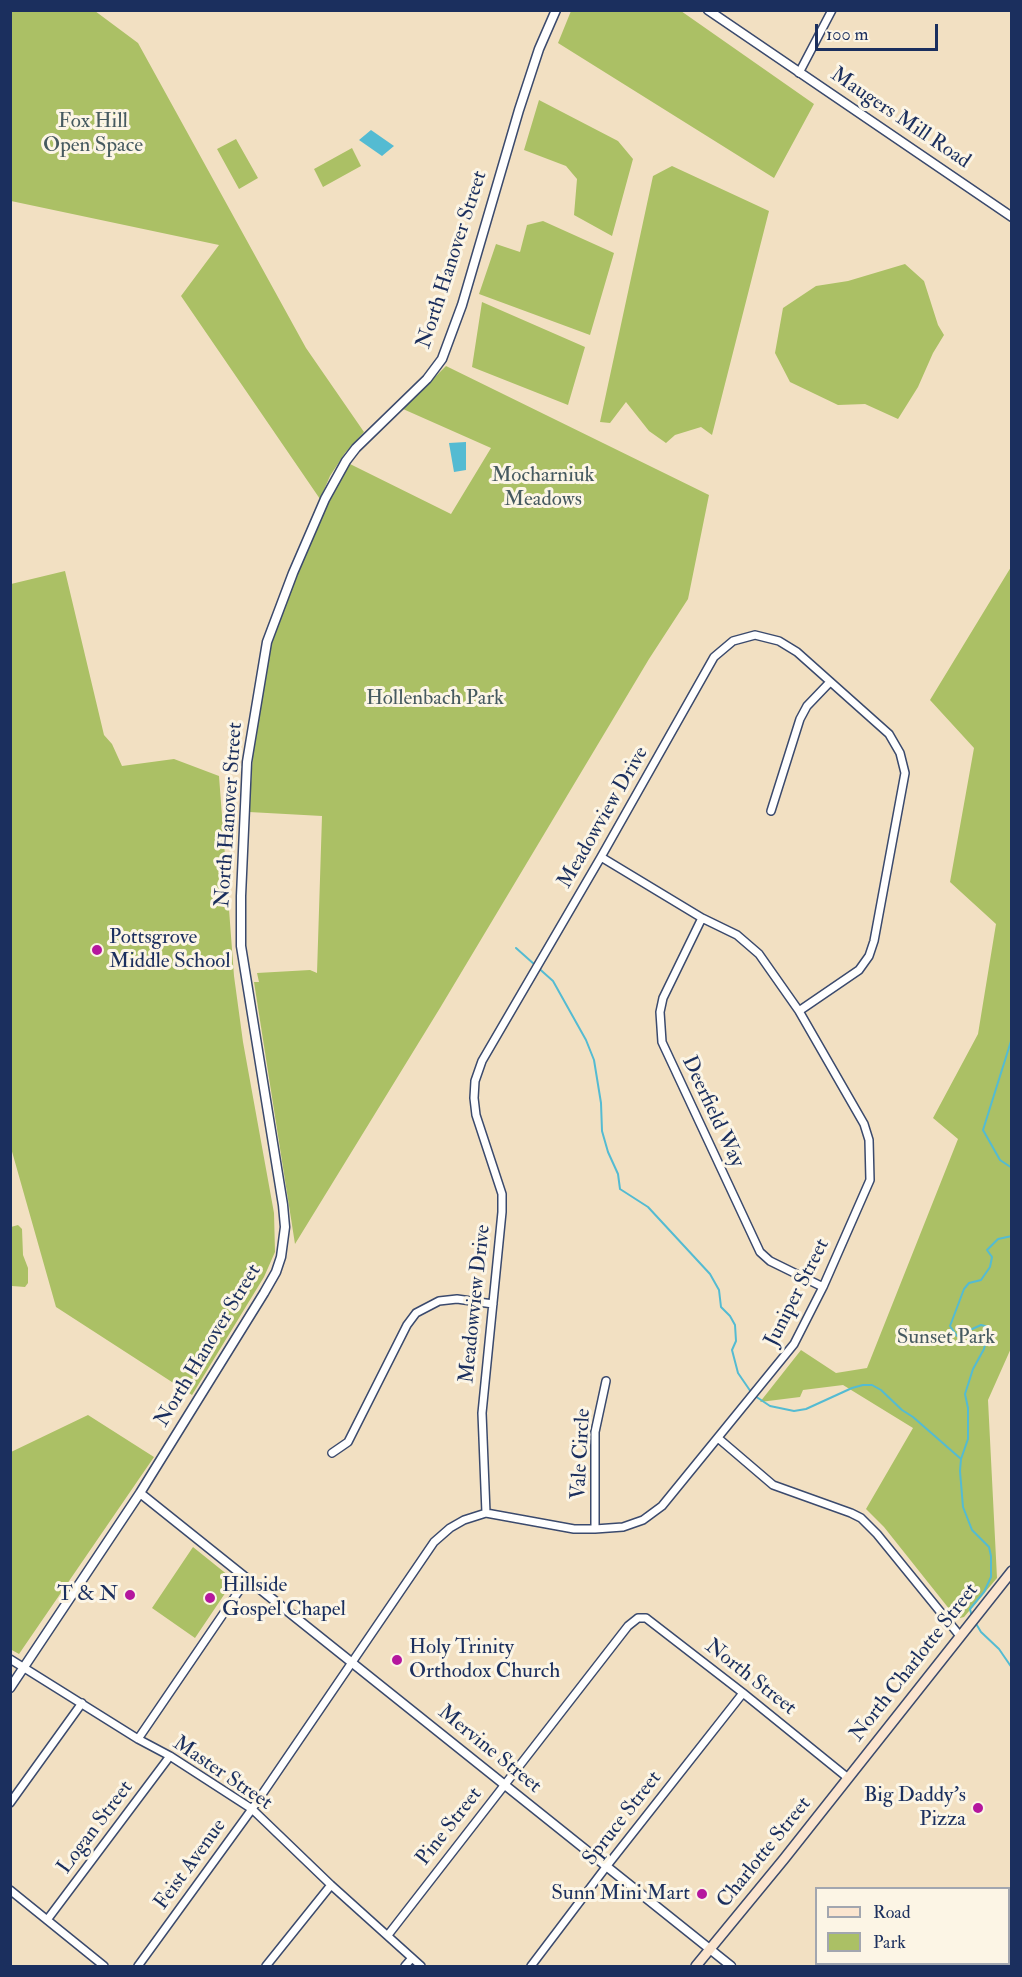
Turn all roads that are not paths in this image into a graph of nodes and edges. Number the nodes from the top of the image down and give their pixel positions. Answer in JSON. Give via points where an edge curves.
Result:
{"nodes":[{"id":1,"x":556,"y":10,"type":"edge"},
{"id":2,"x":708,"y":10,"type":"edge"},
{"id":3,"x":832,"y":10,"type":"edge"},
{"id":4,"x":799,"y":73,"type":"junction"},
{"id":5,"x":1011,"y":217,"type":"edge"},
{"id":6,"x":830,"y":682,"type":"junction"},
{"id":7,"x":771,"y":811,"type":"dead end"},
{"id":8,"x":601,"y":857,"type":"junction"},
{"id":9,"x":702,"y":918,"type":"junction"},
{"id":10,"x":799,"y":1011,"type":"junction"},
{"id":11,"x":823,"y":1287,"type":"junction"},
{"id":12,"x":493,"y":1304,"type":"junction"},
{"id":13,"x":606,"y":1381,"type":"dead end"},
{"id":14,"x":718,"y":1438,"type":"junction"},
{"id":15,"x":332,"y":1453,"type":"dead end"},
{"id":16,"x":140,"y":1493,"type":"junction"},
{"id":17,"x":486,"y":1513,"type":"junction"},
{"id":18,"x":596,"y":1529,"type":"junction"},
{"id":19,"x":1011,"y":1571,"type":"edge"},
{"id":20,"x":247,"y":1579,"type":"junction"},
{"id":21,"x":628,"y":1626,"type":"joint"},
{"id":22,"x":960,"y":1635,"type":"junction"},
{"id":23,"x":10,"y":1659,"type":"edge"},
{"id":24,"x":352,"y":1664,"type":"junction"},
{"id":25,"x":23,"y":1667,"type":"junction"},
{"id":26,"x":10,"y":1688,"type":"edge"},
{"id":27,"x":743,"y":1693,"type":"junction"},
{"id":28,"x":82,"y":1703,"type":"junction"},
{"id":29,"x":138,"y":1739,"type":"junction"},
{"id":30,"x":170,"y":1756,"type":"junction"},
{"id":31,"x":848,"y":1778,"type":"junction"},
{"id":32,"x":504,"y":1785,"type":"junction"},
{"id":33,"x":10,"y":1803,"type":"edge"},
{"id":34,"x":252,"y":1809,"type":"junction"},
{"id":35,"x":606,"y":1867,"type":"junction"},
{"id":36,"x":331,"y":1885,"type":"junction"},
{"id":37,"x":10,"y":1890,"type":"edge"},
{"id":38,"x":47,"y":1920,"type":"junction"},
{"id":39,"x":388,"y":1935,"type":"junction"},
{"id":40,"x":710,"y":1950,"type":"junction"},
{"id":41,"x":412,"y":1958,"type":"junction"},
{"id":42,"x":104,"y":1966,"type":"edge"},
{"id":43,"x":138,"y":1966,"type":"edge"},
{"id":44,"x":267,"y":1966,"type":"edge"},
{"id":45,"x":405,"y":1966,"type":"edge"},
{"id":46,"x":421,"y":1966,"type":"edge"},
{"id":47,"x":531,"y":1966,"type":"edge"},
{"id":48,"x":696,"y":1966,"type":"edge"},
{"id":49,"x":731,"y":1966,"type":"edge"}],
"edges":[{"from":1,"to":16,"type":"street","name":"North Hanover Street","via":[[519,110],[465,295],[442,359],[346,461],[293,573],[267,642],[247,762],[242,946],[283,1204],[284,1244],[276,1272],[264,1293]]},
{"from":2,"to":4,"type":"street","name":"Maugers Mill Road"},
{"from":3,"to":4,"type":"street"},
{"from":4,"to":5,"type":"street","name":"Maugers Mill Road"},
{"from":6,"to":7,"type":"street","via":[[800,719]]},
{"from":6,"to":8,"type":"street","name":"Meadowview Drive","via":[[797,652],[766,636],[743,638],[723,648],[714,657]]},
{"from":6,"to":10,"type":"street","name":"Meadowview Drive","via":[[889,734],[905,773],[869,956],[859,970]]},
{"from":8,"to":9,"type":"street","name":"Juniper Street"},
{"from":8,"to":12,"type":"street","name":"Meadowview Drive","via":[[482,1061],[475,1081],[476,1115],[502,1194]]},
{"from":9,"to":10,"type":"street","name":"Juniper Street","via":[[737,935],[759,954]]},
{"from":9,"to":11,"type":"street","name":"Deerfield Way","via":[[663,998],[662,1042],[760,1252],[770,1261]]},
{"from":10,"to":11,"type":"street","name":"Juniper Street","via":[[856,1108],[869,1140],[870,1180]]},
{"from":11,"to":14,"type":"street","name":"Juniper Street","via":[[795,1344]]},
{"from":12,"to":15,"type":"street","via":[[439,1301],[416,1313],[348,1442]]},
{"from":12,"to":17,"type":"street","name":"Meadowview Drive","via":[[482,1413]]},
{"from":13,"to":18,"type":"street","name":"Vale Circle","via":[[596,1432]]},
{"from":14,"to":18,"type":"street","name":"Juniper Street","via":[[662,1506],[643,1520]]},
{"from":14,"to":22,"type":"street","via":[[773,1485],[861,1518]]},
{"from":16,"to":20,"type":"street","name":"Mervine Street"},
{"from":16,"to":25,"type":"street","name":"North Hanover Street"},
{"from":17,"to":18,"type":"street","name":"Juniper Street","via":[[574,1529]]},
{"from":17,"to":24,"type":"street","via":[[464,1520],[434,1542]]},
{"from":19,"to":22,"type":"main road","name":"North Charlotte Street"},
{"from":20,"to":24,"type":"street","name":"Mervine Street"},
{"from":20,"to":29,"type":"street"},
{"from":21,"to":27,"type":"street","name":"North Street","via":[[638,1618],[646,1618]]},
{"from":21,"to":32,"type":"street","name":"Pine Street"},
{"from":22,"to":31,"type":"main road","name":"North Charlotte Street"},
{"from":23,"to":25,"type":"street","name":"Master Street"},
{"from":24,"to":32,"type":"street","name":"Mervine Street"},
{"from":24,"to":34,"type":"street","name":"Feist Avenue"},
{"from":25,"to":26,"type":"street","name":"North Hanover Street"},
{"from":25,"to":28,"type":"street","name":"Master Street"},
{"from":27,"to":31,"type":"street","name":"North Street"},
{"from":27,"to":35,"type":"street","name":"Spruce Street"},
{"from":28,"to":29,"type":"street","name":"Master Street"},
{"from":28,"to":33,"type":"street"},
{"from":29,"to":30,"type":"street","name":"Master Street"},
{"from":30,"to":34,"type":"street","name":"Master Street"},
{"from":30,"to":38,"type":"street","name":"Logan Street"},
{"from":31,"to":40,"type":"main road","name":"Charlotte Street"},
{"from":32,"to":35,"type":"street","name":"Mervine Street"},
{"from":32,"to":39,"type":"street","name":"Pine Street"},
{"from":34,"to":36,"type":"street","name":"Master Street"},
{"from":34,"to":43,"type":"street","name":"Feist Avenue"},
{"from":35,"to":40,"type":"street","name":"Mervine Street"},
{"from":35,"to":47,"type":"street","name":"Spruce Street"},
{"from":36,"to":39,"type":"street","name":"Master Street"},
{"from":36,"to":44,"type":"street"},
{"from":37,"to":38,"type":"street"},
{"from":38,"to":42,"type":"street"},
{"from":39,"to":41,"type":"street","name":"Master Street"},
{"from":40,"to":48,"type":"main road"},
{"from":40,"to":49,"type":"street","name":"Mervine Street"},
{"from":41,"to":45,"type":"street"},
{"from":41,"to":46,"type":"street","name":"Master Street"}]}
